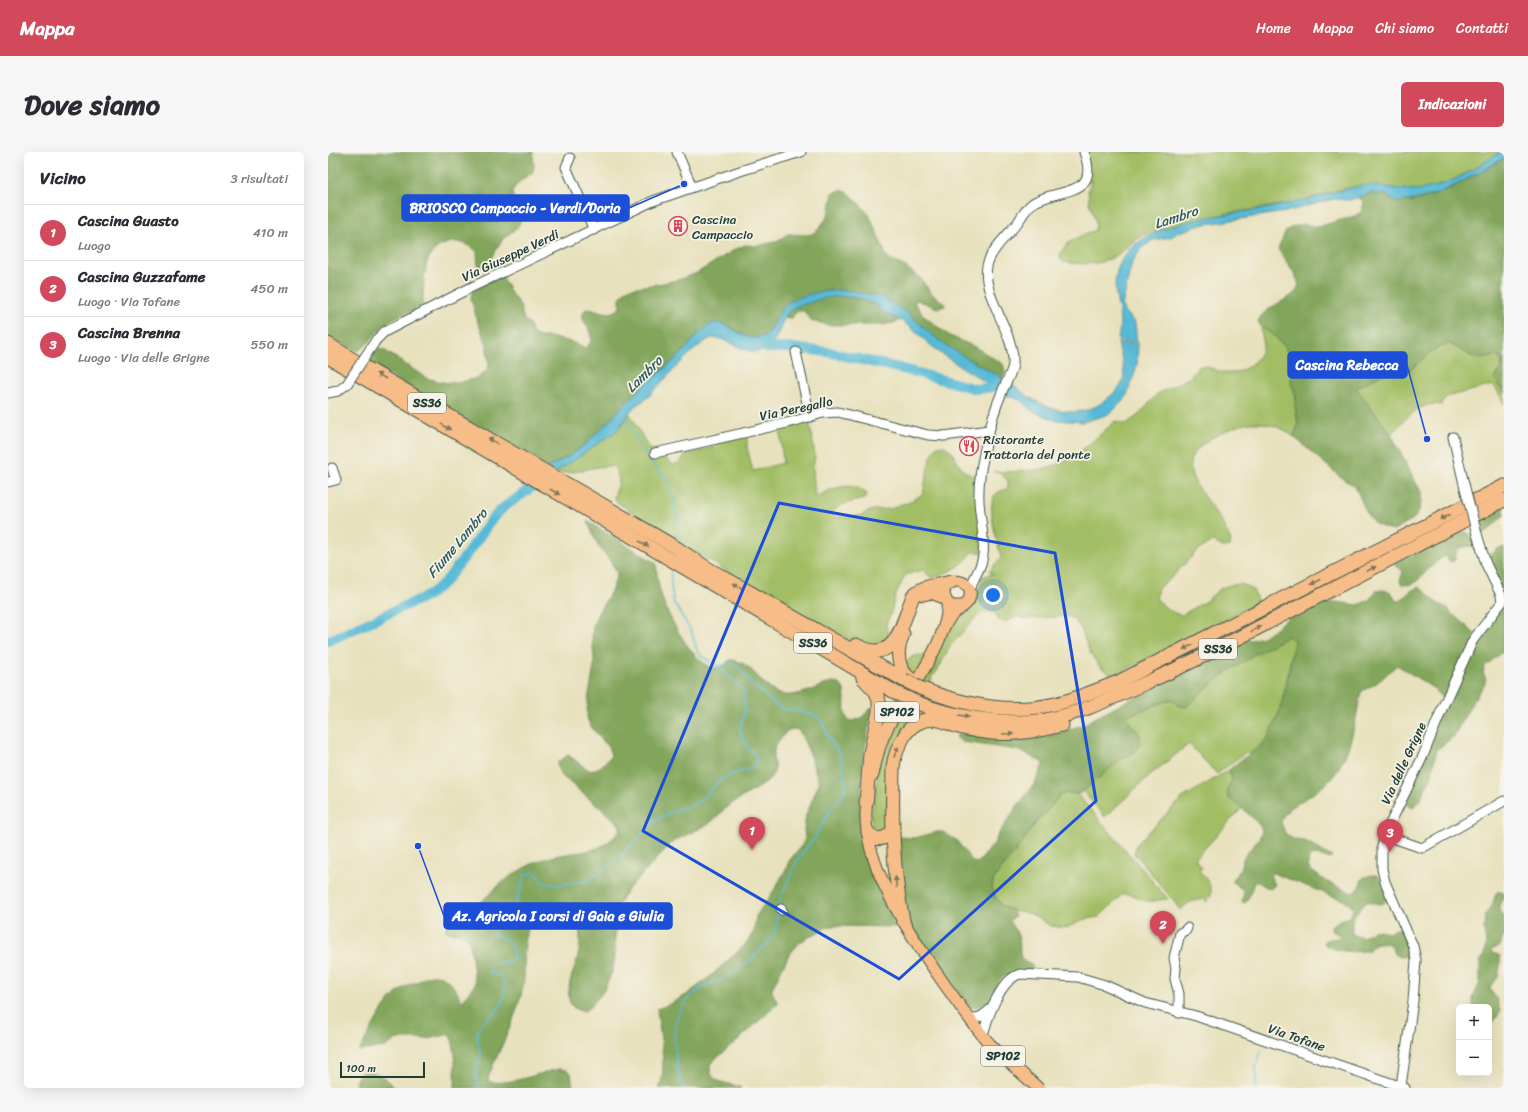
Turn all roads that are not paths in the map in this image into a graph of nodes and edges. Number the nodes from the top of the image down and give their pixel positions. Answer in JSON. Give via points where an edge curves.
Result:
{"nodes":[{"id":1,"x":677,"y":152,"type":"edge"},
{"id":2,"x":801,"y":152,"type":"edge"},
{"id":3,"x":1084,"y":152,"type":"edge"},
{"id":4,"x":570,"y":158,"type":"dead end"},
{"id":5,"x":692,"y":187,"type":"junction"},
{"id":6,"x":594,"y":230,"type":"junction"},
{"id":7,"x":328,"y":344,"type":"edge"},
{"id":8,"x":796,"y":352,"type":"dead end"},
{"id":9,"x":328,"y":357,"type":"edge"},
{"id":10,"x":328,"y":362,"type":"edge"},
{"id":11,"x":365,"y":379,"type":"junction"},
{"id":12,"x":328,"y":393,"type":"edge"},
{"id":13,"x":810,"y":417,"type":"junction"},
{"id":14,"x":989,"y":430,"type":"junction"},
{"id":15,"x":1453,"y":437,"type":"dead end"},
{"id":16,"x":655,"y":453,"type":"dead end"},
{"id":17,"x":524,"y":466,"type":"junction"},
{"id":18,"x":332,"y":468,"type":"dead end"},
{"id":19,"x":328,"y":482,"type":"edge"},
{"id":20,"x":1504,"y":486,"type":"edge"},
{"id":21,"x":1504,"y":500,"type":"edge"},
{"id":22,"x":613,"y":518,"type":"junction"},
{"id":23,"x":982,"y":566,"type":"junction"},
{"id":24,"x":956,"y":582,"type":"junction"},
{"id":25,"x":970,"y":592,"type":"junction"},
{"id":26,"x":728,"y":593,"type":"junction"},
{"id":27,"x":946,"y":599,"type":"junction"},
{"id":28,"x":1503,"y":602,"type":"edge"},
{"id":29,"x":772,"y":605,"type":"junction"},
{"id":30,"x":962,"y":606,"type":"junction"},
{"id":31,"x":944,"y":627,"type":"junction"},
{"id":32,"x":1193,"y":662,"type":"junction"},
{"id":33,"x":915,"y":683,"type":"junction"},
{"id":34,"x":1504,"y":801,"type":"edge"},
{"id":35,"x":866,"y":803,"type":"junction"},
{"id":36,"x":893,"y":830,"type":"junction"},
{"id":37,"x":868,"y":832,"type":"junction"},
{"id":38,"x":1384,"y":838,"type":"junction"},
{"id":39,"x":903,"y":920,"type":"junction"},
{"id":40,"x":1187,"y":928,"type":"dead end"},
{"id":41,"x":992,"y":1008,"type":"junction"},
{"id":42,"x":1179,"y":1013,"type":"junction"},
{"id":43,"x":971,"y":1020,"type":"junction"},
{"id":44,"x":983,"y":1035,"type":"junction"},
{"id":45,"x":1403,"y":1087,"type":"edge"},
{"id":46,"x":1038,"y":1088,"type":"edge"}],
"edges":[{"from":1,"to":5,"type":"street"},
{"from":2,"to":5,"type":"street","name":"Via Giuseppe Verdi"},
{"from":3,"to":14,"type":"street","via":[[1089,167],[1087,179],[1083,184],[1070,191],[1044,197],[1030,206],[987,264],[988,286],[1011,345],[1013,364]]},
{"from":4,"to":6,"type":"street","via":[[566,167]]},
{"from":5,"to":6,"type":"street","name":"Via Giuseppe Verdi","via":[[653,201]]},
{"from":6,"to":12,"type":"street","name":"Via Giuseppe Verdi","bridge":true,"via":[[384,332],[347,384],[338,391]]},
{"from":17,"to":7,"type":"highway","number":"SS36","one_way":true},
{"from":8,"to":13,"type":"street"},
{"from":9,"to":11,"type":"highway","number":"SS36"},
{"from":10,"to":11,"type":"highway"},
{"from":11,"to":17,"type":"highway","number":"SS36","one_way":true},
{"from":13,"to":14,"type":"street","name":"Via Peregallo","via":[[838,412],[939,436]]},
{"from":13,"to":16,"type":"street","name":"Via Peregallo"},
{"from":14,"to":23,"type":"street","via":[[979,493],[984,553]]},
{"from":15,"to":28,"type":"street","bridge":true,"via":[[1486,564]]},
{"from":17,"to":22,"type":"highway","number":"SS36"},
{"from":18,"to":19,"type":"street","via":[[336,480]]},
{"from":20,"to":33,"type":"highway","number":"SS36","one_way":true,"via":[[1118,682],[1085,695],[1044,706],[996,708],[964,703]]},
{"from":32,"to":21,"type":"highway","number":"SS36","one_way":true},
{"from":22,"to":26,"type":"highway","number":"SS36","one_way":true},
{"from":29,"to":22,"type":"highway","number":"SS36","one_way":true},
{"from":23,"to":24,"type":"street","via":[[975,573]]},
{"from":23,"to":25,"type":"street"},
{"from":24,"to":25,"type":"main road","via":[[967,585]]},
{"from":24,"to":27,"type":"main road","via":[[945,588]]},
{"from":24,"to":29,"type":"highway","via":[[925,588],[916,593],[896,639],[888,648],[877,652],[866,650]]},
{"from":25,"to":30,"type":"main road","via":[[968,602]]},
{"from":26,"to":32,"type":"highway","number":"SS36","one_way":true,"bridge":true,"via":[[898,694],[926,707],[962,716],[1028,722],[1045,720],[1103,702]]},
{"from":26,"to":35,"type":"highway","via":[[760,616],[862,677],[876,692],[879,711],[870,753]]},
{"from":27,"to":30,"type":"main road","via":[[952,606]]},
{"from":27,"to":31,"type":"main road","number":"SP102"},
{"from":27,"to":33,"type":"highway","via":[[932,592],[922,594],[915,602],[899,642],[900,666],[906,676]]},
{"from":28,"to":38,"type":"street","name":"Via delle Grigne","via":[[1473,640]]},
{"from":29,"to":33,"type":"highway","number":"SS36"},
{"from":30,"to":31,"type":"main road","number":"SP102"},
{"from":31,"to":35,"type":"main road","number":"SP102","via":[[921,674],[884,736]]},
{"from":36,"to":32,"type":"highway","one_way":true,"via":[[894,758],[908,729],[916,724],[938,720],[962,728],[991,733],[1016,734],[1041,730],[1098,712]]},
{"from":34,"to":38,"type":"street","via":[[1422,848],[1396,839]]},
{"from":35,"to":37,"type":"main road","number":"SP102"},
{"from":36,"to":37,"type":"highway","via":[[887,837],[880,839],[872,837]]},
{"from":39,"to":36,"type":"highway","one_way":true,"via":[[896,877]]},
{"from":37,"to":39,"type":"main road","number":"SP102","via":[[881,880]]},
{"from":38,"to":45,"type":"street","name":"Via delle Grigne","via":[[1382,870],[1385,882],[1413,946],[1416,960]]},
{"from":39,"to":43,"type":"main road","number":"SP102"},
{"from":40,"to":42,"type":"street","via":[[1180,933],[1174,958]]},
{"from":41,"to":42,"type":"street","name":"Via Tofane","number":"SP102","via":[[1006,984],[1013,976],[1020,974],[1078,977]]},
{"from":41,"to":43,"type":"street","name":"Via Tofane","number":"SP102"},
{"from":41,"to":44,"type":"street","name":"Via Tofane","number":"SP102"},
{"from":42,"to":45,"type":"street","name":"Via Tofane","via":[[1196,1016]]},
{"from":43,"to":44,"type":"main road","number":"SP102"},
{"from":44,"to":46,"type":"main road","number":"SP102"}]}
